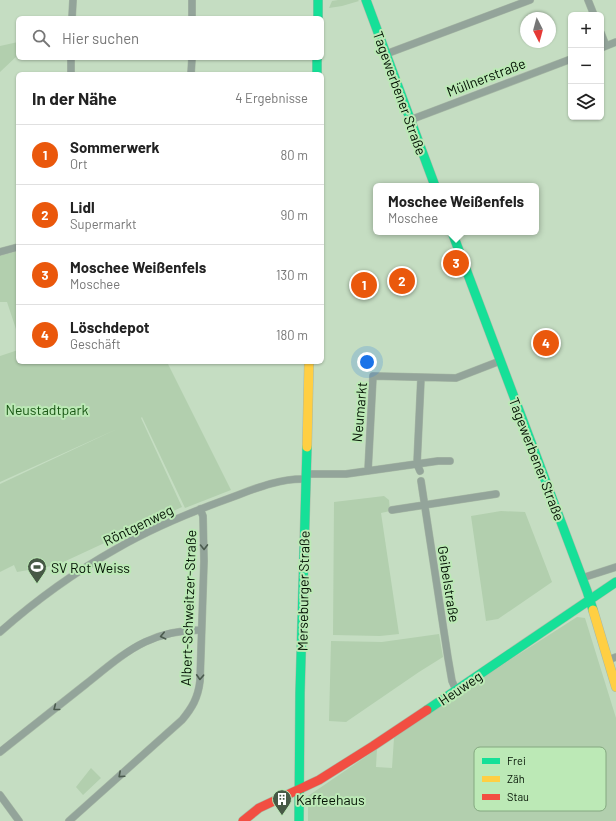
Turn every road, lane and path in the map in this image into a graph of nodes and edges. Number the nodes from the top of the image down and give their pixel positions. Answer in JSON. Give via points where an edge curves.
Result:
{"nodes":[{"id":1,"x":73,"y":0,"type":"edge"},
{"id":2,"x":192,"y":0,"type":"edge"},
{"id":3,"x":318,"y":0,"type":"edge"},
{"id":4,"x":366,"y":0,"type":"edge"},
{"id":5,"x":530,"y":0,"type":"edge"},
{"id":6,"x":588,"y":0,"type":"edge"},
{"id":7,"x":593,"y":12,"type":"edge"},
{"id":8,"x":72,"y":16,"type":"edge"},
{"id":9,"x":192,"y":16,"type":"edge"},
{"id":10,"x":318,"y":16,"type":"edge"},
{"id":11,"x":616,"y":42,"type":"edge"},
{"id":12,"x":604,"y":47,"type":"edge"},
{"id":13,"x":386,"y":54,"type":"junction"},
{"id":14,"x":71,"y":60,"type":"edge"},
{"id":15,"x":192,"y":60,"type":"edge"},
{"id":16,"x":318,"y":60,"type":"edge"},
{"id":17,"x":568,"y":60,"type":"edge"},
{"id":18,"x":71,"y":72,"type":"edge"},
{"id":19,"x":191,"y":72,"type":"edge"},
{"id":20,"x":317,"y":72,"type":"edge"},
{"id":21,"x":410,"y":120,"type":"junction"},
{"id":22,"x":434,"y":183,"type":"edge"},
{"id":23,"x":453,"y":235,"type":"edge"},
{"id":24,"x":16,"y":248,"type":"edge"},
{"id":25,"x":0,"y":252,"type":"edge"},
{"id":26,"x":500,"y":361,"type":"junction"},
{"id":27,"x":309,"y":364,"type":"edge"},
{"id":28,"x":421,"y":378,"type":"junction"},
{"id":29,"x":450,"y":461,"type":"dead end"},
{"id":30,"x":418,"y":467,"type":"junction"},
{"id":31,"x":368,"y":471,"type":"junction"},
{"id":32,"x":306,"y":477,"type":"junction"},
{"id":33,"x":421,"y":481,"type":"dead end"},
{"id":34,"x":496,"y":494,"type":"dead end"},
{"id":35,"x":424,"y":505,"type":"junction"},
{"id":36,"x":200,"y":509,"type":"junction"},
{"id":37,"x":392,"y":510,"type":"dead end"},
{"id":38,"x":616,"y":567,"type":"edge"},
{"id":39,"x":582,"y":578,"type":"junction"},
{"id":40,"x":616,"y":582,"type":"edge"},
{"id":41,"x":590,"y":600,"type":"junction"},
{"id":42,"x":202,"y":630,"type":"junction"},
{"id":43,"x":0,"y":632,"type":"edge"},
{"id":44,"x":612,"y":659,"type":"edge"},
{"id":45,"x":616,"y":687,"type":"edge"},
{"id":46,"x":456,"y":690,"type":"junction"},
{"id":47,"x":0,"y":752,"type":"edge"},
{"id":48,"x":299,"y":789,"type":"junction"},
{"id":49,"x":0,"y":795,"type":"edge"},
{"id":50,"x":19,"y":821,"type":"edge"},
{"id":51,"x":69,"y":821,"type":"edge"},
{"id":52,"x":243,"y":821,"type":"edge"},
{"id":53,"x":299,"y":821,"type":"edge"}],
"edges":[{"from":1,"to":8,"type":"street"},
{"from":2,"to":9,"type":"street"},
{"from":3,"to":10,"type":"street"},
{"from":4,"to":13,"type":"street","name":"Tagewerbener Straße"},
{"from":5,"to":13,"type":"street"},
{"from":6,"to":7,"type":"street"},
{"from":11,"to":12,"type":"street"},
{"from":13,"to":21,"type":"street","name":"Tagewerbener Straße"},
{"from":14,"to":18,"type":"street"},
{"from":15,"to":19,"type":"street"},
{"from":16,"to":20,"type":"street"},
{"from":17,"to":21,"type":"street","name":"Müllnerstraße"},
{"from":21,"to":22,"type":"street","name":"Tagewerbener Straße"},
{"from":23,"to":26,"type":"street","name":"Tagewerbener Straße"},
{"from":24,"to":25,"type":"street"},
{"from":26,"to":28,"type":"street","name":"Neumarkt","via":[[456,378]]},
{"from":26,"to":39,"type":"street","name":"Tagewerbener Straße"},
{"from":27,"to":32,"type":"street","name":"Merseburger Straße"},
{"from":28,"to":30,"type":"street"},
{"from":28,"to":31,"type":"street","name":"Neumarkt","via":[[373,376]]},
{"from":29,"to":30,"type":"street","name":"Röntgenweg","via":[[438,461]]},
{"from":30,"to":31,"type":"street","name":"Röntgenweg"},
{"from":31,"to":32,"type":"street","name":"Röntgenweg"},
{"from":32,"to":36,"type":"street","name":"Röntgenweg","via":[[283,480]]},
{"from":32,"to":48,"type":"street","name":"Merseburger Straße"},
{"from":33,"to":35,"type":"street","name":"Geibelstraße"},
{"from":34,"to":35,"type":"street"},
{"from":35,"to":37,"type":"street"},
{"from":35,"to":46,"type":"street","name":"Geibelstraße","via":[[448,658]]},
{"from":36,"to":42,"type":"street","name":"Albert-Schweitzer-Straße","one_way":true,"via":[[204,524]]},
{"from":36,"to":43,"type":"street","name":"Röntgenweg","via":[[115,549],[67,580]]},
{"from":38,"to":39,"type":"street"},
{"from":39,"to":41,"type":"street","name":"Tagewerbener Straße"},
{"from":40,"to":41,"type":"street","name":"Heuweg"},
{"from":41,"to":44,"type":"street","name":"Tagewerbener Straße"},
{"from":41,"to":46,"type":"street","name":"Heuweg"},
{"from":42,"to":47,"type":"street","one_way":true,"via":[[163,636],[135,647]]},
{"from":42,"to":51,"type":"street","name":"Albert-Schweitzer-Straße","one_way":true,"via":[[200,681],[194,705],[182,720]]},
{"from":44,"to":45,"type":"street","name":"Tagewerbener Straße"},
{"from":46,"to":48,"type":"street","name":"Heuweg","via":[[319,780]]},
{"from":48,"to":52,"type":"street","name":"Heuweg","via":[[266,804]]},
{"from":48,"to":53,"type":"street","name":"Merseburger Straße"},
{"from":49,"to":50,"type":"street"}]}
